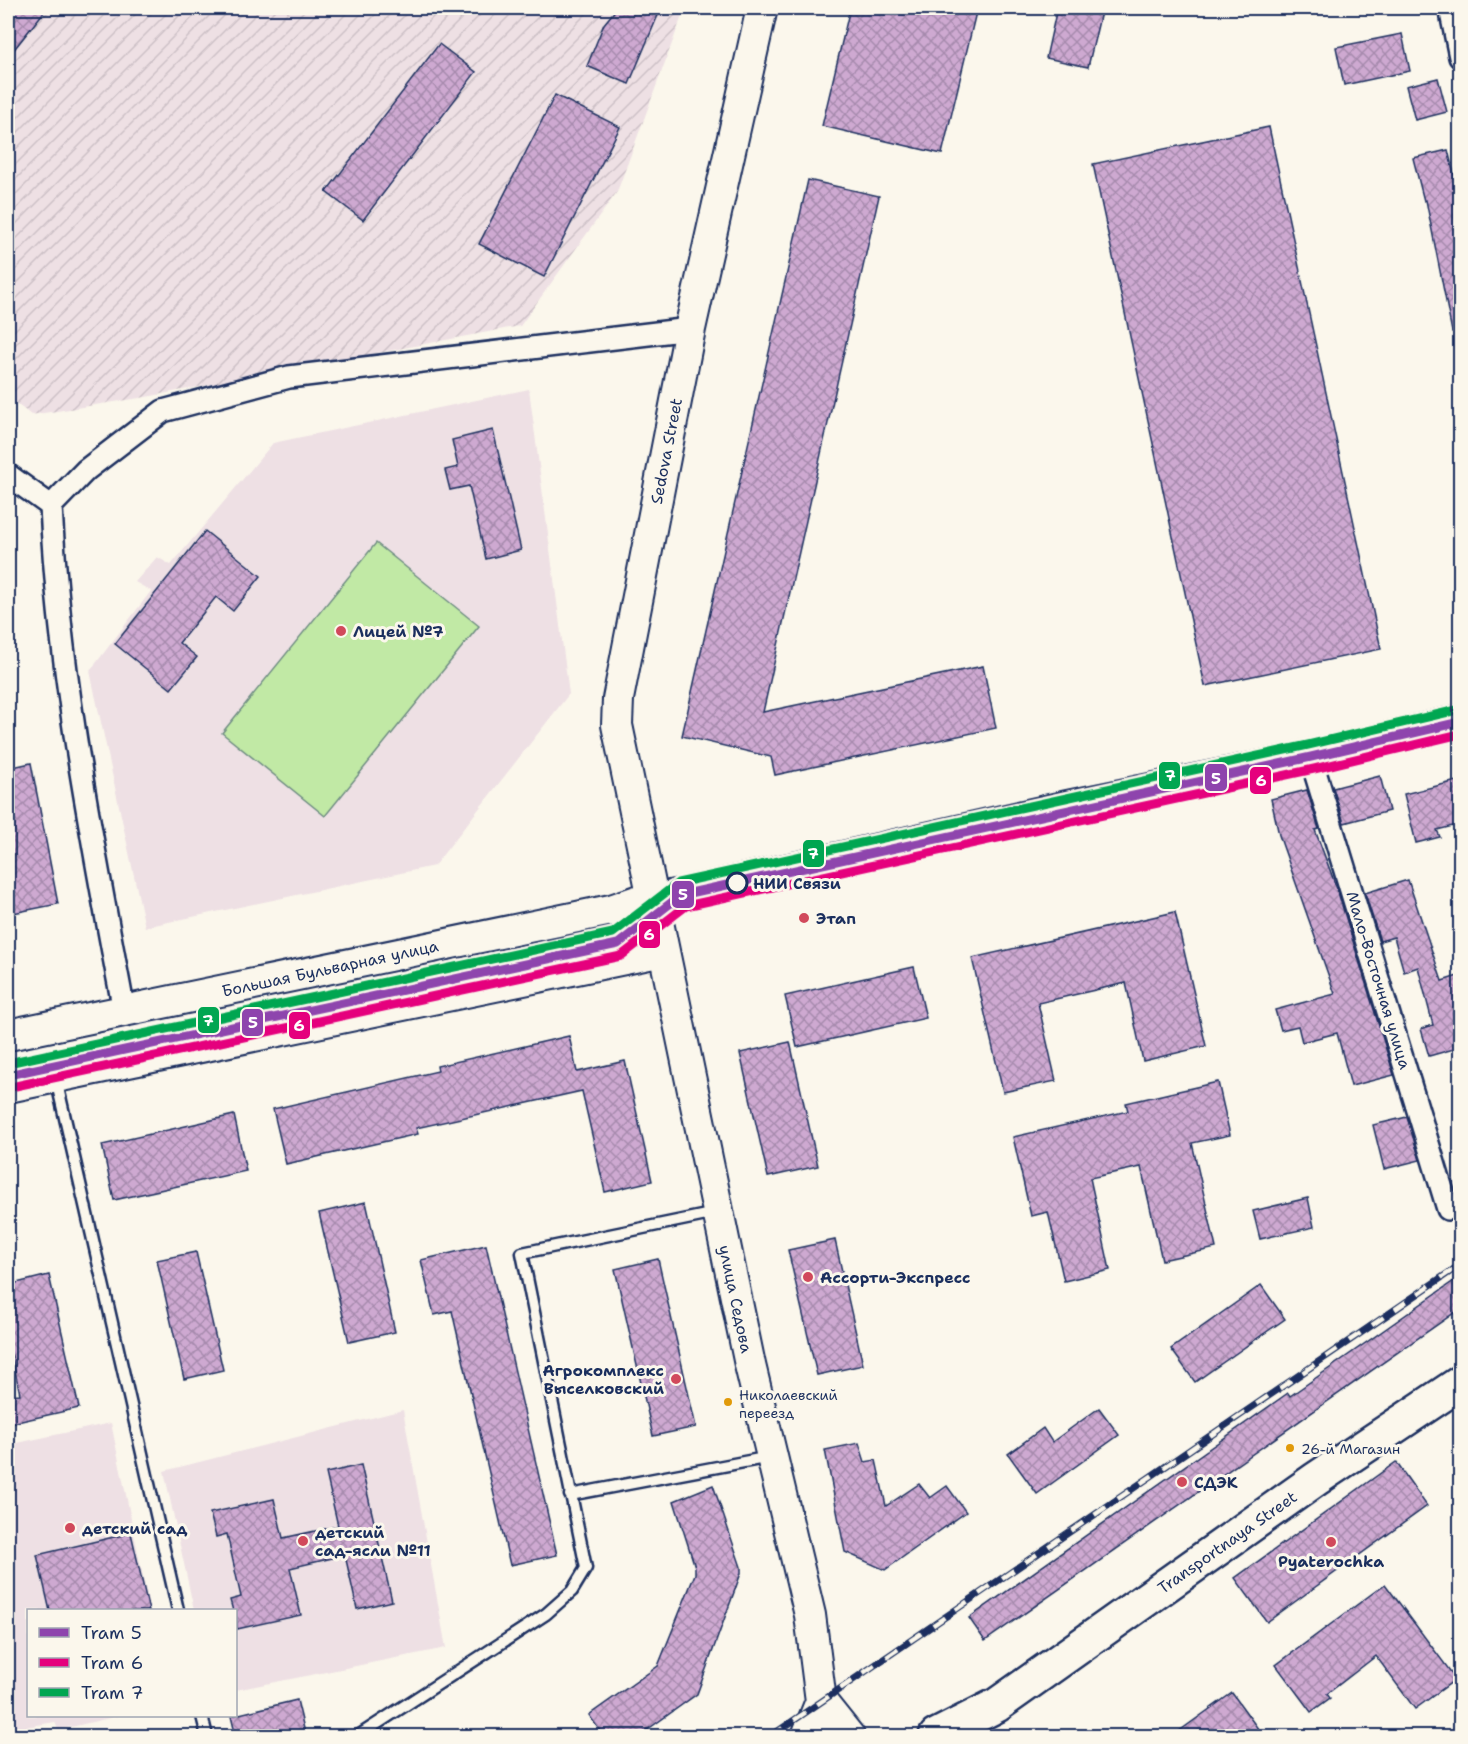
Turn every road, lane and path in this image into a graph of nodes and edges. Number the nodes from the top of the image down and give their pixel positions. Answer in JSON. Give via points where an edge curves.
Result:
{"nodes":[{"id":1,"x":762,"y":8,"type":"edge"},
{"id":2,"x":1455,"y":20,"type":"edge"},
{"id":3,"x":1461,"y":57,"type":"edge"},
{"id":4,"x":690,"y":329,"type":"junction"},
{"id":5,"x":8,"y":475,"type":"edge"},
{"id":6,"x":51,"y":506,"type":"junction"},
{"id":7,"x":1461,"y":716,"type":"edge"},
{"id":8,"x":1309,"y":752,"type":"junction"},
{"id":9,"x":652,"y":896,"type":"junction"},
{"id":10,"x":663,"y":951,"type":"junction"},
{"id":11,"x":124,"y":1011,"type":"junction"},
{"id":12,"x":9,"y":1030,"type":"edge"},
{"id":13,"x":56,"y":1077,"type":"junction"},
{"id":14,"x":8,"y":1087,"type":"edge"},
{"id":15,"x":1448,"y":1209,"type":"dead end"},
{"id":16,"x":718,"y":1212,"type":"junction"},
{"id":17,"x":1461,"y":1383,"type":"edge"},
{"id":18,"x":772,"y":1456,"type":"junction"},
{"id":19,"x":570,"y":1495,"type":"junction"},
{"id":20,"x":178,"y":1609,"type":"edge"},
{"id":21,"x":821,"y":1701,"type":"junction"},
{"id":22,"x":997,"y":1705,"type":"junction"},
{"id":23,"x":202,"y":1717,"type":"edge"},
{"id":24,"x":207,"y":1737,"type":"edge"},
{"id":25,"x":358,"y":1737,"type":"edge"},
{"id":26,"x":807,"y":1737,"type":"edge"},
{"id":27,"x":849,"y":1737,"type":"edge"},
{"id":28,"x":936,"y":1737,"type":"edge"},
{"id":29,"x":976,"y":1737,"type":"edge"}],
"edges":[{"from":1,"to":4,"type":"main road","name":"Sedova Street"},
{"from":2,"to":3,"type":"street"},
{"from":4,"to":6,"type":"street","via":[[289,377],[163,411],[86,470]]},
{"from":4,"to":9,"type":"main road","name":"Sedova Street","via":[[618,699],[617,725]]},
{"from":5,"to":6,"type":"street"},
{"from":6,"to":11,"type":"street","via":[[55,573],[85,798]]},
{"from":7,"to":8,"type":"street"},
{"from":8,"to":9,"type":"street"},
{"from":8,"to":15,"type":"street","name":"Мало-Восточная улица"},
{"from":9,"to":10,"type":"main road","name":"улица Седова"},
{"from":9,"to":11,"type":"main road","name":"Большая Бульварная улица","via":[[611,910]]},
{"from":10,"to":13,"type":"main road"},
{"from":10,"to":16,"type":"main road","name":"улица Седова"},
{"from":11,"to":12,"type":"main road","name":"Большая Бульварная улица"},
{"from":13,"to":14,"type":"main road"},
{"from":13,"to":20,"type":"lane"},
{"from":16,"to":18,"type":"main road","name":"улица Седова"},
{"from":16,"to":19,"type":"lane","via":[[522,1253]]},
{"from":17,"to":22,"type":"main road","name":"Transportnaya Street","via":[[1316,1479]]},
{"from":18,"to":19,"type":"lane"},
{"from":18,"to":21,"type":"main road","name":"улица Седова","via":[[810,1615]]},
{"from":19,"to":25,"type":"lane","via":[[586,1568],[572,1590],[546,1614]]},
{"from":21,"to":26,"type":"main road","name":"улица Седова"},
{"from":21,"to":27,"type":"main road"},
{"from":22,"to":28,"type":"main road"},
{"from":22,"to":29,"type":"main road"},
{"from":23,"to":24,"type":"lane"}]}
